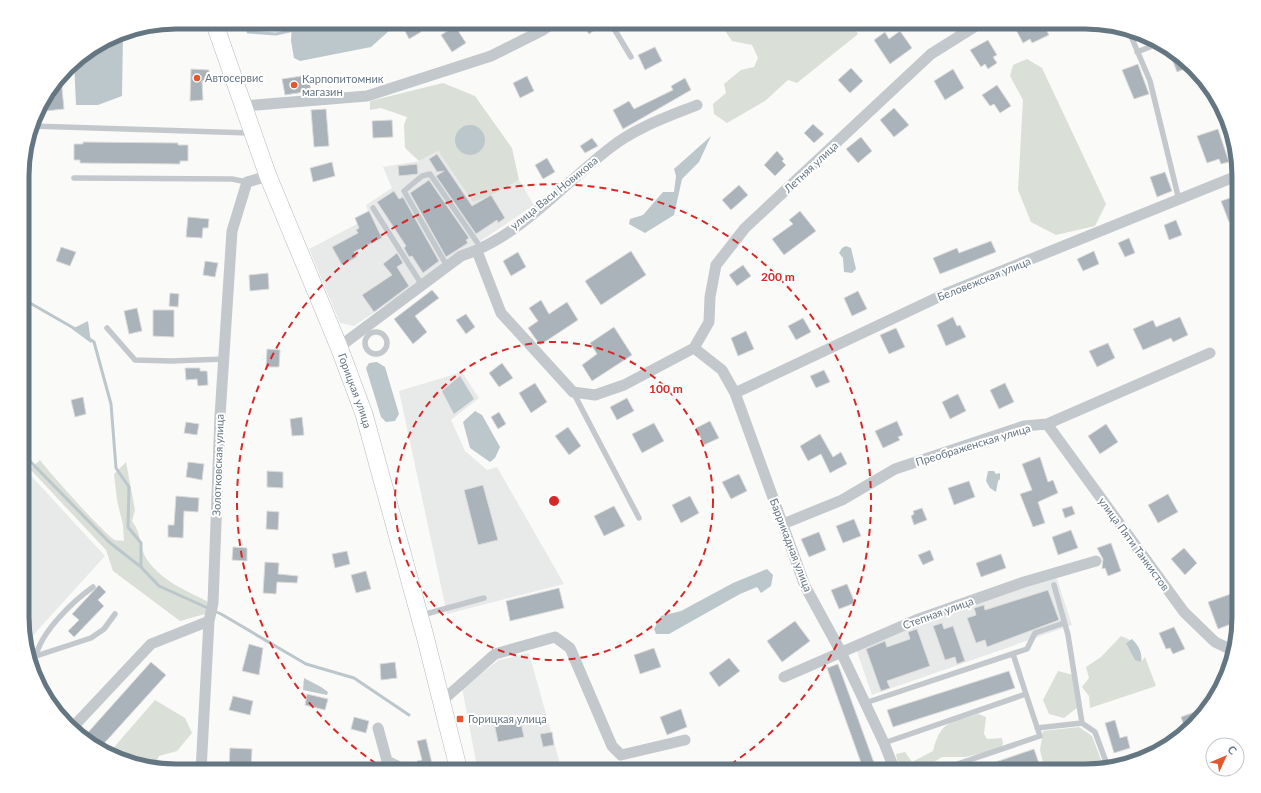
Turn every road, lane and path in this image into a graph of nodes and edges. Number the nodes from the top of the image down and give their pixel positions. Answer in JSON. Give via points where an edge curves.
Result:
{"nodes":[{"id":1,"x":216,"y":29,"type":"edge"},
{"id":2,"x":544,"y":29,"type":"edge"},
{"id":3,"x":614,"y":29,"type":"edge"},
{"id":4,"x":971,"y":29,"type":"edge"},
{"id":5,"x":1131,"y":37,"type":"edge"},
{"id":6,"x":1153,"y":46,"type":"edge"},
{"id":7,"x":1138,"y":52,"type":"junction"},
{"id":8,"x":631,"y":56,"type":"dead end"},
{"id":9,"x":697,"y":105,"type":"dead end"},
{"id":10,"x":243,"y":106,"type":"junction"},
{"id":11,"x":38,"y":126,"type":"edge"},
{"id":12,"x":253,"y":133,"type":"junction"},
{"id":13,"x":268,"y":176,"type":"junction"},
{"id":14,"x":74,"y":178,"type":"dead end"},
{"id":15,"x":1232,"y":178,"type":"edge"},
{"id":16,"x":247,"y":182,"type":"junction"},
{"id":17,"x":1179,"y":200,"type":"junction"},
{"id":18,"x":373,"y":208,"type":"dead end"},
{"id":19,"x":479,"y":250,"type":"junction"},
{"id":20,"x":448,"y":266,"type":"junction"},
{"id":21,"x":422,"y":285,"type":"junction"},
{"id":22,"x":108,"y":328,"type":"dead end"},
{"id":23,"x":367,"y":330,"type":"junction"},
{"id":24,"x":339,"y":347,"type":"junction"},
{"id":25,"x":694,"y":348,"type":"junction"},
{"id":26,"x":1210,"y":353,"type":"dead end"},
{"id":27,"x":224,"y":359,"type":"junction"},
{"id":28,"x":573,"y":392,"type":"junction"},
{"id":29,"x":735,"y":393,"type":"junction"},
{"id":30,"x":1047,"y":424,"type":"junction"},
{"id":31,"x":639,"y":518,"type":"dead end"},
{"id":32,"x":783,"y":524,"type":"junction"},
{"id":33,"x":1096,"y":561,"type":"dead end"},
{"id":34,"x":1054,"y":585,"type":"dead end"},
{"id":35,"x":93,"y":587,"type":"dead end"},
{"id":36,"x":484,"y":598,"type":"dead end"},
{"id":37,"x":115,"y":614,"type":"dead end"},
{"id":38,"x":420,"y":615,"type":"junction"},
{"id":39,"x":209,"y":619,"type":"junction"},
{"id":40,"x":1064,"y":623,"type":"junction"},
{"id":41,"x":1228,"y":648,"type":"edge"},
{"id":42,"x":841,"y":652,"type":"junction"},
{"id":43,"x":1013,"y":654,"type":"junction"},
{"id":44,"x":34,"y":656,"type":"edge"},
{"id":45,"x":34,"y":658,"type":"edge"},
{"id":46,"x":784,"y":677,"type":"dead end"},
{"id":47,"x":1026,"y":694,"type":"junction"},
{"id":48,"x":442,"y":701,"type":"junction"},
{"id":49,"x":865,"y":703,"type":"junction"},
{"id":50,"x":1082,"y":723,"type":"junction"},
{"id":51,"x":75,"y":724,"type":"edge"},
{"id":52,"x":378,"y":728,"type":"dead end"},
{"id":53,"x":1037,"y":728,"type":"junction"},
{"id":54,"x":686,"y":740,"type":"dead end"},
{"id":55,"x":884,"y":743,"type":"junction"},
{"id":56,"x":1106,"y":763,"type":"edge"},
{"id":57,"x":201,"y":764,"type":"edge"},
{"id":58,"x":393,"y":764,"type":"edge"},
{"id":59,"x":457,"y":764,"type":"edge"},
{"id":60,"x":892,"y":764,"type":"edge"},
{"id":61,"x":958,"y":764,"type":"edge"}],
"edges":[{"from":1,"to":10,"type":"main road","name":"Горицкая улица"},
{"from":2,"to":10,"type":"street","via":[[491,56],[367,96]]},
{"from":3,"to":8,"type":"lane"},
{"from":4,"to":25,"type":"street","name":"Летняя улица","via":[[931,54],[745,228],[716,265],[710,298],[710,322]]},
{"from":5,"to":7,"type":"lane"},
{"from":6,"to":7,"type":"lane"},
{"from":7,"to":17,"type":"lane","via":[[1150,81]]},
{"from":9,"to":19,"type":"street","name":"улица Васи Новикова","via":[[658,120],[611,147],[528,218]]},
{"from":10,"to":12,"type":"main road","name":"Горицкая улица"},
{"from":11,"to":12,"type":"lane"},
{"from":12,"to":13,"type":"main road","name":"Горицкая улица"},
{"from":13,"to":16,"type":"street"},
{"from":13,"to":24,"type":"main road","name":"Горицкая улица"},
{"from":14,"to":16,"type":"lane","via":[[232,179]]},
{"from":15,"to":17,"type":"street","name":"Беловежская улица"},
{"from":16,"to":27,"type":"street","name":"Золотковская улица","via":[[232,231]]},
{"from":17,"to":29,"type":"street","name":"Беловежская улица","via":[[946,293]]},
{"from":18,"to":21,"type":"lane"},
{"from":19,"to":20,"type":"street","name":"улица Васи Новикова","via":[[461,256]]},
{"from":19,"to":20,"type":"lane","via":[[430,174],[422,176],[404,191]]},
{"from":19,"to":28,"type":"street","via":[[501,312]]},
{"from":20,"to":21,"type":"street","name":"улица Васи Новикова"},
{"from":21,"to":23,"type":"street","name":"улица Васи Новикова"},
{"from":22,"to":27,"type":"lane","via":[[135,360]]},
{"from":23,"to":23,"type":"lane","via":[[367,348],[372,353],[383,352],[387,345],[384,334]]},
{"from":23,"to":24,"type":"street","name":"улица Васи Новикова"},
{"from":24,"to":38,"type":"main road","name":"Горицкая улица","via":[[364,414]]},
{"from":25,"to":28,"type":"street","via":[[624,385],[602,393],[595,395]]},
{"from":25,"to":29,"type":"street","name":"Баррикадная улица","via":[[722,370]]},
{"from":26,"to":30,"type":"street","name":"Преображенская улица"},
{"from":27,"to":39,"type":"street","name":"Золотковская улица","via":[[212,604]]},
{"from":28,"to":31,"type":"lane"},
{"from":29,"to":32,"type":"street","name":"Баррикадная улица"},
{"from":30,"to":32,"type":"street","name":"Преображенская улица","via":[[1024,426],[895,469],[842,500]]},
{"from":30,"to":41,"type":"street","name":"улица Пяти Танкистов","via":[[1184,612],[1215,642]]},
{"from":32,"to":42,"type":"street","name":"Баррикадная улица","via":[[804,586]]},
{"from":33,"to":42,"type":"street","name":"Степная улица","via":[[1024,582],[924,617]]},
{"from":34,"to":40,"type":"lane"},
{"from":35,"to":44,"type":"lane","via":[[73,602],[38,646]]},
{"from":36,"to":38,"type":"lane"},
{"from":37,"to":45,"type":"lane","via":[[104,629],[91,638]]},
{"from":38,"to":48,"type":"main road","name":"Горицкая улица"},
{"from":39,"to":51,"type":"street","via":[[152,644]]},
{"from":39,"to":57,"type":"street","name":"Золотковская улица"},
{"from":40,"to":43,"type":"lane","via":[[1035,633],[1027,649]]},
{"from":40,"to":50,"type":"lane"},
{"from":42,"to":46,"type":"street","name":"Степная улица"},
{"from":42,"to":49,"type":"street","name":"Баррикадная улица"},
{"from":43,"to":47,"type":"lane"},
{"from":43,"to":49,"type":"lane"},
{"from":47,"to":53,"type":"lane"},
{"from":47,"to":55,"type":"lane"},
{"from":48,"to":54,"type":"street","via":[[495,654],[555,637],[570,648],[612,746],[621,755]]},
{"from":48,"to":59,"type":"main road","name":"Горицкая улица"},
{"from":49,"to":55,"type":"street","name":"Баррикадная улица"},
{"from":50,"to":53,"type":"lane"},
{"from":50,"to":56,"type":"lane","via":[[1095,732]]},
{"from":52,"to":58,"type":"street","via":[[387,761]]},
{"from":53,"to":61,"type":"lane","via":[[1040,736]]},
{"from":55,"to":60,"type":"street","name":"Баррикадная улица"}]}
